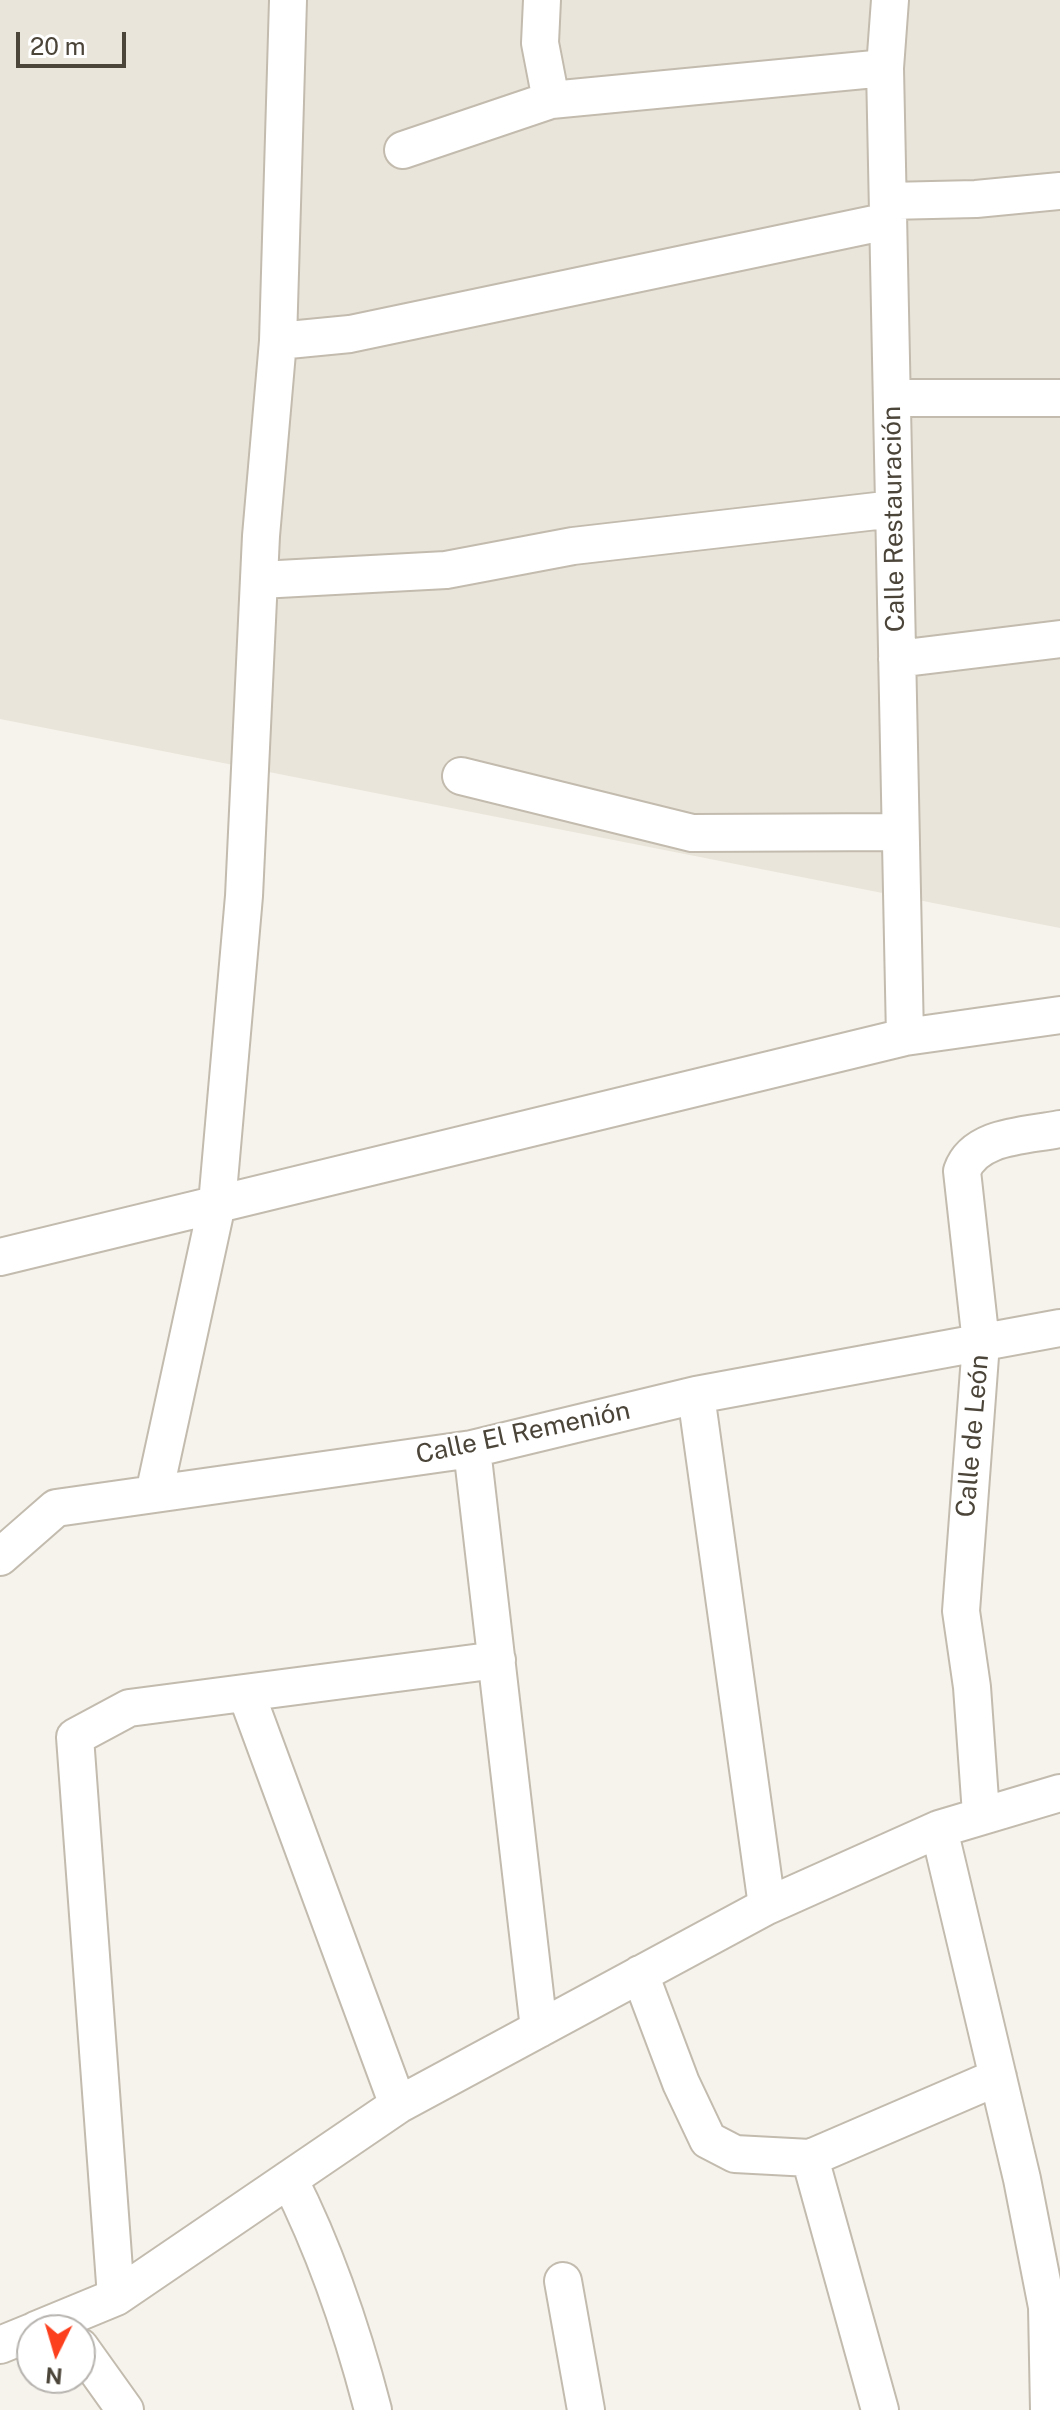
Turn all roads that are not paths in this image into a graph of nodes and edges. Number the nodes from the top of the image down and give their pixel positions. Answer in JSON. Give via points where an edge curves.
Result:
{"nodes":[{"id":1,"x":288,"y":0,"type":"edge"},
{"id":2,"x":542,"y":0,"type":"edge"},
{"id":3,"x":890,"y":0,"type":"edge"},
{"id":4,"x":885,"y":68,"type":"junction"},
{"id":5,"x":551,"y":100,"type":"junction"},
{"id":6,"x":403,"y":150,"type":"dead end"},
{"id":7,"x":1060,"y":191,"type":"edge"},
{"id":8,"x":888,"y":211,"type":"junction"},
{"id":9,"x":278,"y":341,"type":"junction"},
{"id":10,"x":892,"y":398,"type":"junction"},
{"id":11,"x":1060,"y":398,"type":"edge"},
{"id":12,"x":894,"y":509,"type":"junction"},
{"id":13,"x":260,"y":580,"type":"junction"},
{"id":14,"x":1060,"y":639,"type":"edge"},
{"id":15,"x":897,"y":659,"type":"junction"},
{"id":16,"x":461,"y":776,"type":"dead end"},
{"id":17,"x":900,"y":832,"type":"junction"},
{"id":18,"x":1060,"y":1015,"type":"edge"},
{"id":19,"x":905,"y":1037,"type":"junction"},
{"id":20,"x":1060,"y":1129,"type":"edge"},
{"id":21,"x":217,"y":1204,"type":"junction"},
{"id":22,"x":0,"y":1257,"type":"edge"},
{"id":23,"x":1060,"y":1328,"type":"edge"},
{"id":24,"x":981,"y":1343,"type":"junction"},
{"id":25,"x":696,"y":1395,"type":"junction"},
{"id":26,"x":472,"y":1449,"type":"junction"},
{"id":27,"x":154,"y":1494,"type":"junction"},
{"id":28,"x":0,"y":1557,"type":"edge"},
{"id":29,"x":497,"y":1660,"type":"junction"},
{"id":30,"x":246,"y":1693,"type":"junction"},
{"id":31,"x":1060,"y":1793,"type":"edge"},
{"id":32,"x":981,"y":1814,"type":"junction"},
{"id":33,"x":939,"y":1829,"type":"junction"},
{"id":34,"x":767,"y":1906,"type":"junction"},
{"id":35,"x":640,"y":1974,"type":"junction"},
{"id":36,"x":539,"y":2029,"type":"junction"},
{"id":37,"x":998,"y":2077,"type":"junction"},
{"id":38,"x":398,"y":2105,"type":"junction"},
{"id":39,"x":810,"y":2158,"type":"junction"},
{"id":40,"x":289,"y":2179,"type":"junction"},
{"id":41,"x":563,"y":2281,"type":"dead end"},
{"id":42,"x":116,"y":2297,"type":"junction"},
{"id":43,"x":87,"y":2314,"type":"edge"},
{"id":44,"x":96,"y":2377,"type":"edge"},
{"id":45,"x":125,"y":2410,"type":"edge"},
{"id":46,"x":373,"y":2410,"type":"edge"},
{"id":47,"x":586,"y":2410,"type":"edge"},
{"id":48,"x":880,"y":2410,"type":"edge"},
{"id":49,"x":1049,"y":2410,"type":"edge"}],
"edges":[{"from":1,"to":9,"type":"street"},
{"from":2,"to":5,"type":"street","via":[[540,43]]},
{"from":3,"to":4,"type":"street","name":"Calle Restauración"},
{"from":4,"to":5,"type":"street"},
{"from":4,"to":8,"type":"street","name":"Calle Restauración"},
{"from":5,"to":6,"type":"street"},
{"from":7,"to":8,"type":"street"},
{"from":8,"to":9,"type":"street","via":[[350,334]]},
{"from":8,"to":10,"type":"street","name":"Calle Restauración"},
{"from":9,"to":13,"type":"street"},
{"from":10,"to":11,"type":"street"},
{"from":10,"to":12,"type":"street","name":"Calle Restauración"},
{"from":12,"to":13,"type":"street","via":[[573,546],[446,570]]},
{"from":12,"to":15,"type":"street","name":"Calle Restauración"},
{"from":13,"to":21,"type":"street","via":[[244,896]]},
{"from":14,"to":15,"type":"street"},
{"from":15,"to":17,"type":"street","name":"Calle Restauración"},
{"from":16,"to":17,"type":"street","via":[[692,833]]},
{"from":17,"to":19,"type":"street","name":"Calle Restauración"},
{"from":18,"to":19,"type":"street"},
{"from":19,"to":21,"type":"street"},
{"from":20,"to":24,"type":"street","name":"Calle de León","via":[[983,1145],[968,1155],[962,1171]]},
{"from":21,"to":22,"type":"street"},
{"from":21,"to":27,"type":"street"},
{"from":23,"to":24,"type":"street","name":"Calle El Remenión"},
{"from":24,"to":25,"type":"street","name":"Calle El Remenión"},
{"from":24,"to":32,"type":"street","name":"Calle de León","via":[[961,1611]]},
{"from":25,"to":26,"type":"street","name":"Calle El Remenión"},
{"from":25,"to":34,"type":"street"},
{"from":26,"to":27,"type":"street","name":"Calle El Remenión"},
{"from":26,"to":29,"type":"street"},
{"from":27,"to":28,"type":"street","name":"Calle El Remenión","via":[[56,1508]]},
{"from":29,"to":30,"type":"street"},
{"from":29,"to":36,"type":"street"},
{"from":30,"to":38,"type":"street"},
{"from":30,"to":42,"type":"street","via":[[129,1708],[75,1737]]},
{"from":31,"to":32,"type":"street"},
{"from":32,"to":33,"type":"street"},
{"from":33,"to":34,"type":"street"},
{"from":33,"to":37,"type":"street"},
{"from":34,"to":35,"type":"street"},
{"from":35,"to":36,"type":"street"},
{"from":35,"to":39,"type":"street","via":[[708,2140],[735,2154]]},
{"from":36,"to":38,"type":"street"},
{"from":37,"to":39,"type":"street"},
{"from":37,"to":49,"type":"street","via":[[1047,2307]]},
{"from":38,"to":40,"type":"street"},
{"from":39,"to":48,"type":"street"},
{"from":40,"to":42,"type":"street"},
{"from":40,"to":46,"type":"street","via":[[320,2241]]},
{"from":41,"to":47,"type":"street"},
{"from":42,"to":43,"type":"street"},
{"from":44,"to":45,"type":"street"}]}
